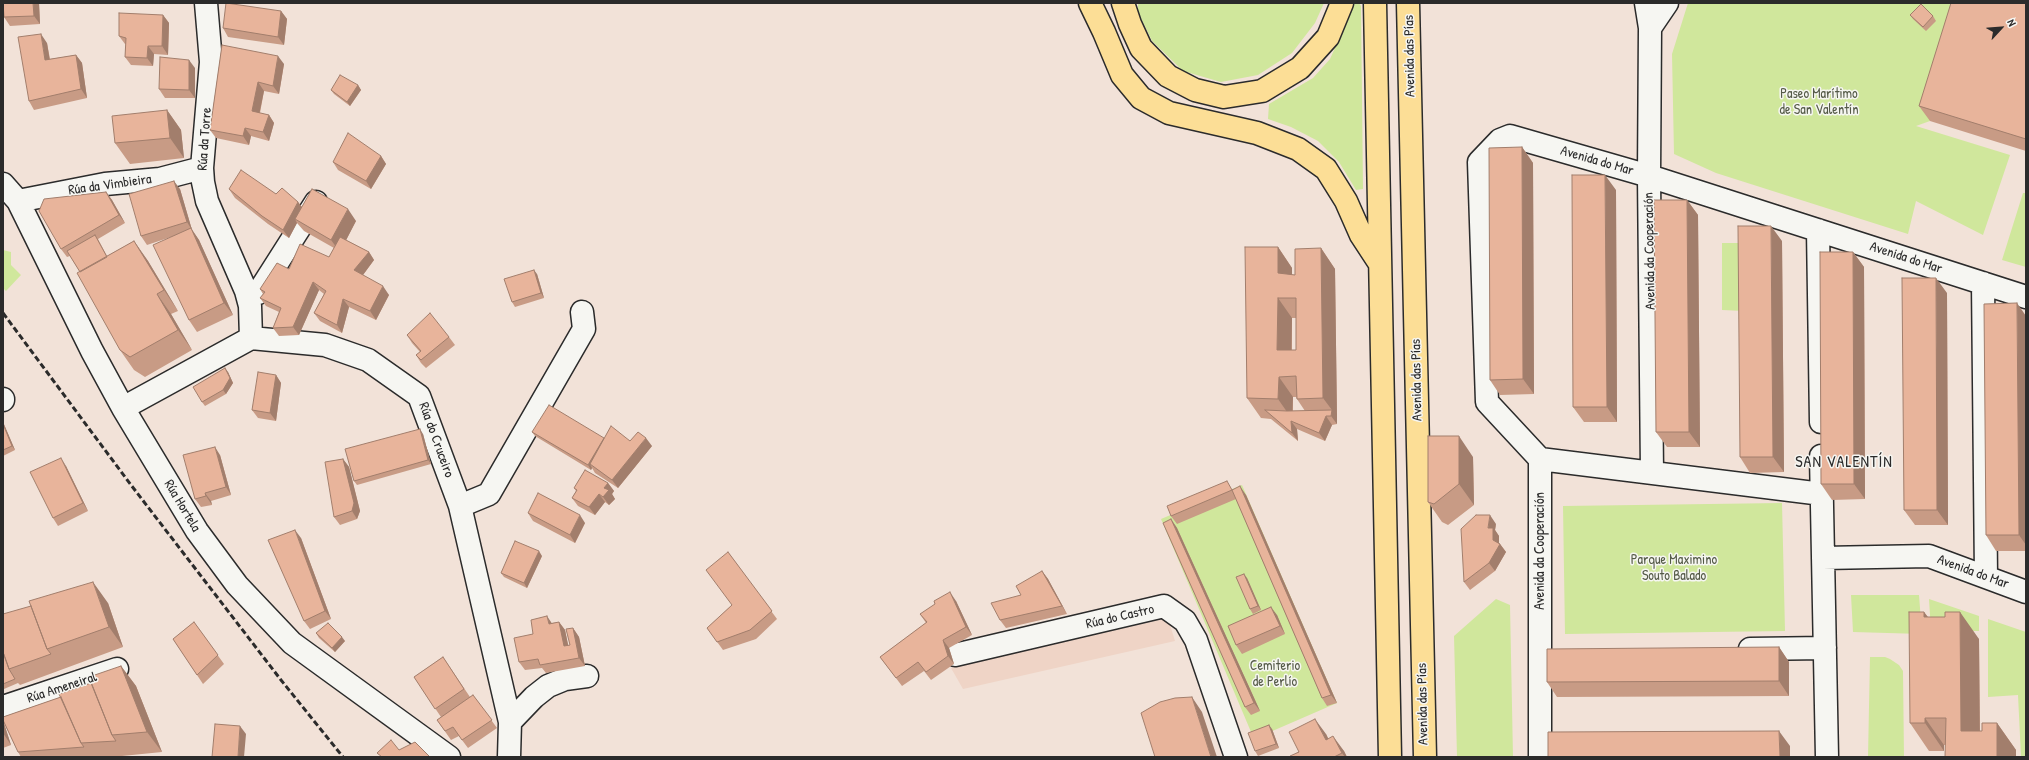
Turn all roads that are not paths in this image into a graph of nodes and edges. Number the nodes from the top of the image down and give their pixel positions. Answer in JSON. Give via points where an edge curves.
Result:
{"nodes":[{"id":1,"x":206,"y":3,"type":"edge"},
{"id":2,"x":1090,"y":3,"type":"edge"},
{"id":3,"x":1123,"y":3,"type":"edge"},
{"id":4,"x":1342,"y":3,"type":"edge"},
{"id":5,"x":1376,"y":3,"type":"edge"},
{"id":6,"x":1408,"y":3,"type":"edge"},
{"id":7,"x":1421,"y":3,"type":"edge"},
{"id":8,"x":1646,"y":3,"type":"edge"},
{"id":9,"x":1667,"y":3,"type":"edge"},
{"id":10,"x":1650,"y":28,"type":"junction"},
{"id":11,"x":1411,"y":99,"type":"junction"},
{"id":12,"x":202,"y":168,"type":"junction"},
{"id":13,"x":1649,"y":176,"type":"junction"},
{"id":14,"x":3,"y":184,"type":"edge"},
{"id":15,"x":18,"y":201,"type":"junction"},
{"id":16,"x":316,"y":201,"type":"edge"},
{"id":17,"x":1818,"y":230,"type":"junction"},
{"id":18,"x":1380,"y":264,"type":"junction"},
{"id":19,"x":1983,"y":283,"type":"junction"},
{"id":20,"x":2026,"y":297,"type":"edge"},
{"id":21,"x":250,"y":306,"type":"junction"},
{"id":22,"x":582,"y":312,"type":"dead end"},
{"id":23,"x":251,"y":338,"type":"junction"},
{"id":24,"x":123,"y":408,"type":"junction"},
{"id":25,"x":1540,"y":459,"type":"junction"},
{"id":26,"x":1652,"y":473,"type":"junction"},
{"id":27,"x":1822,"y":494,"type":"junction"},
{"id":28,"x":460,"y":506,"type":"junction"},
{"id":29,"x":1823,"y":558,"type":"junction"},
{"id":30,"x":1986,"y":577,"type":"junction"},
{"id":31,"x":2026,"y":592,"type":"edge"},
{"id":32,"x":1824,"y":648,"type":"junction"},
{"id":33,"x":1730,"y":649,"type":"edge"},
{"id":34,"x":1540,"y":651,"type":"junction"},
{"id":35,"x":1564,"y":651,"type":"edge"},
{"id":36,"x":955,"y":656,"type":"dead end"},
{"id":37,"x":120,"y":668,"type":"edge"},
{"id":38,"x":587,"y":676,"type":"dead end"},
{"id":39,"x":3,"y":707,"type":"edge"},
{"id":40,"x":510,"y":722,"type":"junction"},
{"id":41,"x":449,"y":757,"type":"edge"},
{"id":42,"x":509,"y":757,"type":"edge"},
{"id":43,"x":1236,"y":757,"type":"edge"},
{"id":44,"x":1390,"y":757,"type":"edge"},
{"id":45,"x":1424,"y":757,"type":"edge"},
{"id":46,"x":1540,"y":757,"type":"edge"},
{"id":47,"x":1827,"y":757,"type":"edge"}],
"edges":[{"from":1,"to":12,"type":"street","name":"Rúa da Torre","via":[[211,62]]},
{"from":2,"to":18,"type":"highway","via":[[1122,75],[1142,98],[1169,113],[1257,133],[1298,149],[1326,170],[1346,201],[1361,236]]},
{"from":3,"to":4,"type":"highway","via":[[1141,48],[1168,76],[1195,90],[1224,98],[1262,91],[1300,68],[1328,37]]},
{"from":5,"to":18,"type":"highway"},
{"from":6,"to":11,"type":"highway","name":"Avenida das Pías"},
{"from":7,"to":11,"type":"highway"},
{"from":8,"to":10,"type":"street","name":"Avenida da Cooperación"},
{"from":9,"to":10,"type":"street"},
{"from":10,"to":13,"type":"street","name":"Avenida da Cooperación"},
{"from":11,"to":45,"type":"highway","name":"Avenida das Pías"},
{"from":12,"to":15,"type":"street","name":"Rúa da Vimbieira","via":[[160,178],[105,184]]},
{"from":12,"to":21,"type":"street","name":"Rúa da Torre","via":[[207,201]]},
{"from":13,"to":17,"type":"street","name":"Avenida do Mar"},
{"from":13,"to":25,"type":"street","name":"Avenida do Mar","via":[[1510,136],[1500,140],[1479,162],[1487,402]]},
{"from":13,"to":26,"type":"street","name":"Avenida da Cooperación"},
{"from":14,"to":15,"type":"street","name":"Rúa Hortela"},
{"from":15,"to":24,"type":"street","name":"Rúa Hortela"},
{"from":16,"to":21,"type":"street"},
{"from":17,"to":19,"type":"street","name":"Avenida do Mar"},
{"from":17,"to":27,"type":"street"},
{"from":18,"to":44,"type":"highway"},
{"from":19,"to":20,"type":"street","name":"Avenida do Mar"},
{"from":19,"to":30,"type":"street"},
{"from":21,"to":23,"type":"street","name":"Rúa da Torre"},
{"from":22,"to":28,"type":"street","via":[[584,329],[489,494]]},
{"from":23,"to":24,"type":"street"},
{"from":23,"to":28,"type":"street","name":"Rúa do Cruceiro","via":[[325,345],[368,360],[420,396]]},
{"from":24,"to":41,"type":"street","name":"Rúa Hortela","via":[[197,531],[243,591],[292,643]]},
{"from":25,"to":26,"type":"street"},
{"from":25,"to":34,"type":"street","name":"Avenida da Cooperación"},
{"from":26,"to":27,"type":"street"},
{"from":27,"to":29,"type":"street"},
{"from":28,"to":40,"type":"street","name":"Rúa do Cruceiro"},
{"from":29,"to":30,"type":"street","name":"Avenida do Mar","via":[[1929,556]]},
{"from":29,"to":32,"type":"street"},
{"from":30,"to":31,"type":"street","name":"Avenida do Mar"},
{"from":32,"to":33,"type":"street"},
{"from":32,"to":47,"type":"street"},
{"from":34,"to":35,"type":"street"},
{"from":34,"to":46,"type":"street","name":"Avenida da Cooperación"},
{"from":36,"to":43,"type":"street","name":"Rúa do Castro","via":[[1164,606],[1185,621],[1196,640]]},
{"from":37,"to":39,"type":"street","name":"Rúa Ameneiral"},
{"from":38,"to":40,"type":"street","via":[[565,679],[548,686]]},
{"from":40,"to":42,"type":"street","name":"Rúa do Cruceiro"}]}
